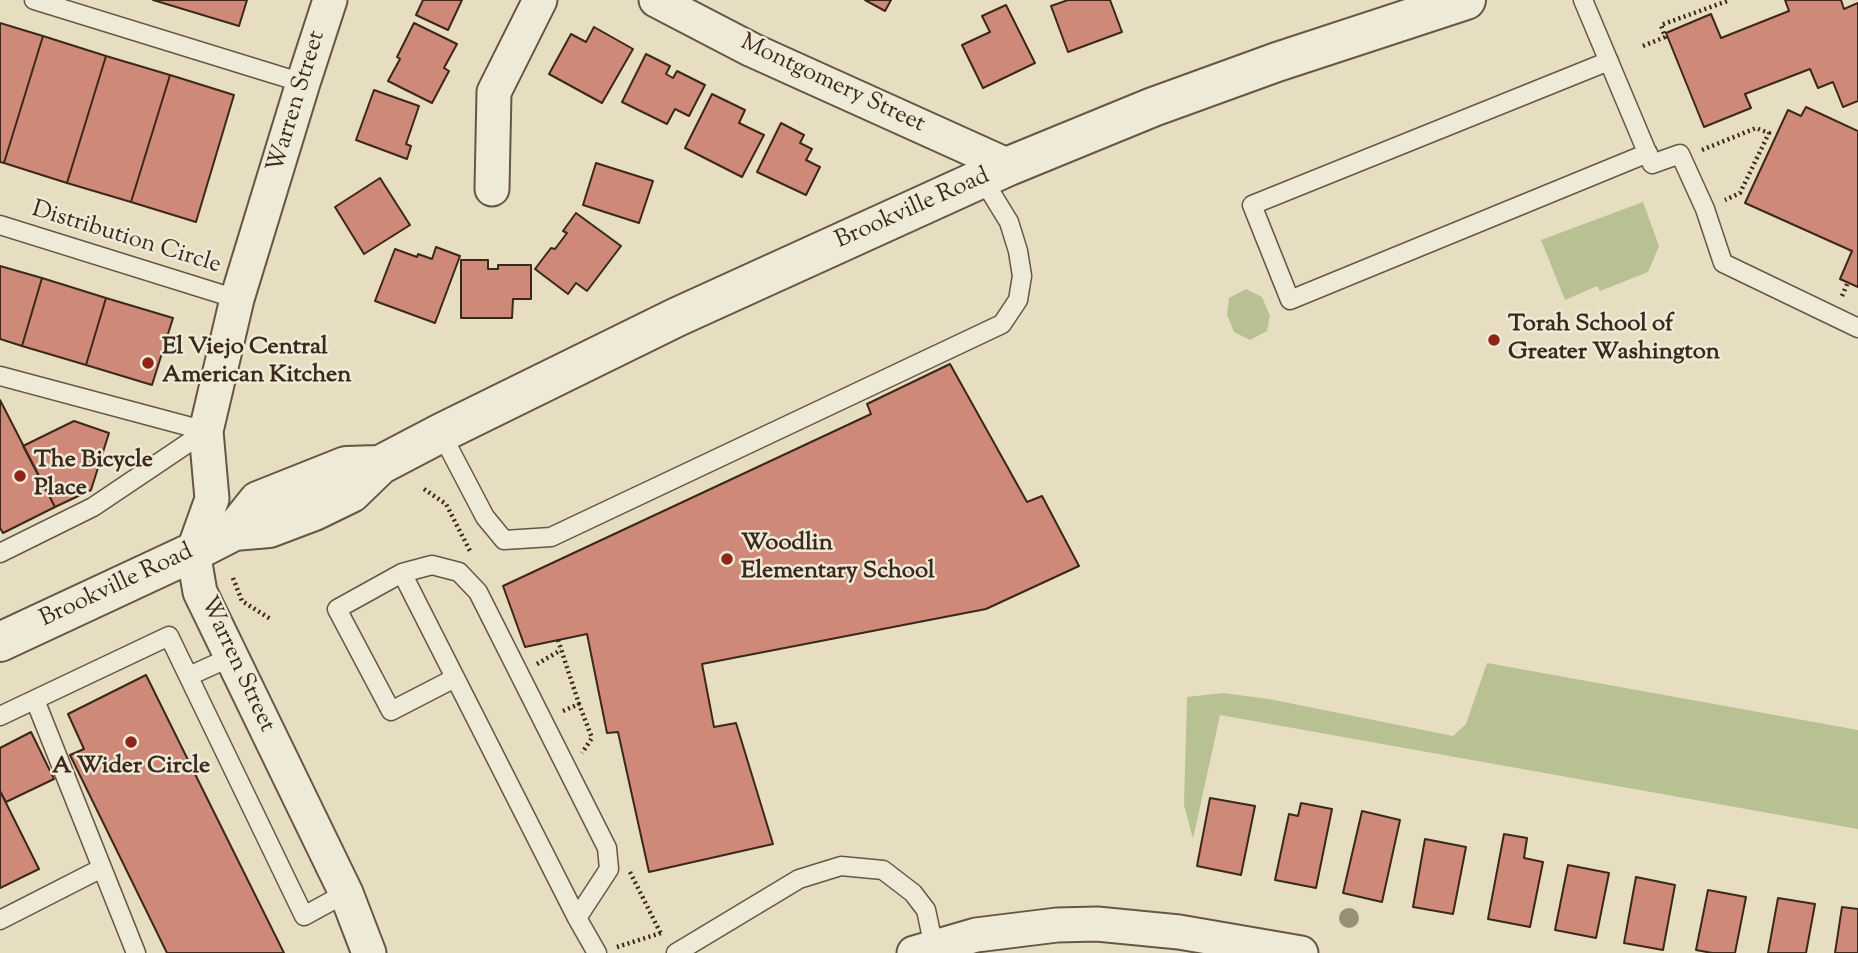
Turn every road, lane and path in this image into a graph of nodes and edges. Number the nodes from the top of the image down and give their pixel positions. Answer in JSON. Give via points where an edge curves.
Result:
{"nodes":[{"id":1,"x":34,"y":0,"type":"edge"},
{"id":2,"x":330,"y":0,"type":"edge"},
{"id":3,"x":540,"y":0,"type":"edge"},
{"id":4,"x":656,"y":0,"type":"edge"},
{"id":5,"x":1466,"y":0,"type":"edge"},
{"id":6,"x":1583,"y":0,"type":"edge"},
{"id":7,"x":1730,"y":0,"type":"edge"},
{"id":8,"x":1643,"y":46,"type":"dead end"},
{"id":9,"x":1609,"y":61,"type":"junction"},
{"id":10,"x":303,"y":83,"type":"junction"},
{"id":11,"x":1648,"y":153,"type":"junction"},
{"id":12,"x":1692,"y":154,"type":"dead end"},
{"id":13,"x":996,"y":172,"type":"junction"},
{"id":14,"x":492,"y":189,"type":"dead end"},
{"id":15,"x":1705,"y":209,"type":"junction"},
{"id":16,"x":0,"y":225,"type":"edge"},
{"id":17,"x":237,"y":299,"type":"junction"},
{"id":18,"x":1858,"y":328,"type":"edge"},
{"id":19,"x":0,"y":376,"type":"edge"},
{"id":20,"x":206,"y":431,"type":"junction"},
{"id":21,"x":441,"y":433,"type":"junction"},
{"id":22,"x":192,"y":552,"type":"junction"},
{"id":23,"x":0,"y":553,"type":"edge"},
{"id":24,"x":402,"y":573,"type":"junction"},
{"id":25,"x":233,"y":578,"type":"dead end"},
{"id":26,"x":272,"y":620,"type":"dead end"},
{"id":27,"x":558,"y":640,"type":"dead end"},
{"id":28,"x":0,"y":642,"type":"edge"},
{"id":29,"x":232,"y":657,"type":"junction"},
{"id":30,"x":189,"y":676,"type":"junction"},
{"id":31,"x":455,"y":678,"type":"junction"},
{"id":32,"x":36,"y":699,"type":"junction"},
{"id":33,"x":579,"y":704,"type":"junction"},
{"id":34,"x":561,"y":712,"type":"dead end"},
{"id":35,"x":0,"y":716,"type":"edge"},
{"id":36,"x":576,"y":762,"type":"dead end"},
{"id":37,"x":102,"y":868,"type":"junction"},
{"id":38,"x":345,"y":893,"type":"junction"},
{"id":39,"x":578,"y":918,"type":"junction"},
{"id":40,"x":0,"y":920,"type":"edge"},
{"id":41,"x":661,"y":933,"type":"dead end"},
{"id":42,"x":603,"y":948,"type":"edge"},
{"id":43,"x":928,"y":951,"type":"edge"},
{"id":44,"x":136,"y":953,"type":"edge"},
{"id":45,"x":369,"y":953,"type":"edge"},
{"id":46,"x":676,"y":953,"type":"edge"},
{"id":47,"x":1301,"y":953,"type":"edge"}],
"edges":[{"from":1,"to":10,"type":"lane"},
{"from":2,"to":10,"type":"street","name":"Warren Street"},
{"from":3,"to":14,"type":"street","via":[[494,92]]},
{"from":4,"to":13,"type":"street","name":"Montgomery Street"},
{"from":5,"to":13,"type":"street","name":"Brookville Road","via":[[1153,107]]},
{"from":6,"to":9,"type":"lane"},
{"from":7,"to":8,"type":"path","via":[[1661,25],[1665,37]]},
{"from":9,"to":11,"type":"lane"},
{"from":9,"to":11,"type":"lane","via":[[1252,205],[1290,300]]},
{"from":10,"to":17,"type":"street","name":"Warren Street"},
{"from":11,"to":15,"type":"lane","via":[[1652,164],[1680,154]]},
{"from":12,"to":15,"type":"path","via":[[1756,128],[1769,133],[1740,193]]},
{"from":13,"to":21,"type":"street","name":"Brookville Road","via":[[677,317]]},
{"from":13,"to":21,"type":"lane","via":[[1022,276],[1018,300],[1002,324],[589,520],[551,537],[504,540],[485,517]]},
{"from":15,"to":18,"type":"lane","via":[[1723,263]]},
{"from":16,"to":17,"type":"lane","name":"Distribution Circle"},
{"from":17,"to":20,"type":"street","name":"Warren Street"},
{"from":19,"to":20,"type":"lane"},
{"from":20,"to":22,"type":"street","name":"Warren Street","via":[[212,499]]},
{"from":20,"to":23,"type":"lane","via":[[93,507]]},
{"from":21,"to":22,"type":"street","name":"Brookville Road","via":[[380,465],[346,466],[258,501],[233,531]]},
{"from":22,"to":28,"type":"street","name":"Brookville Road"},
{"from":22,"to":29,"type":"street","name":"Warren Street","via":[[201,592]]},
{"from":24,"to":31,"type":"lane"},
{"from":24,"to":31,"type":"lane","via":[[337,609],[391,710]]},
{"from":24,"to":39,"type":"lane","via":[[432,565],[459,572],[484,603],[607,848],[609,869]]},
{"from":25,"to":26,"type":"path","via":[[242,601]]},
{"from":27,"to":33,"type":"path"},
{"from":29,"to":30,"type":"lane"},
{"from":29,"to":38,"type":"street","name":"Warren Street"},
{"from":30,"to":32,"type":"lane","via":[[169,636]]},
{"from":30,"to":38,"type":"lane","via":[[304,916]]},
{"from":31,"to":39,"type":"lane"},
{"from":32,"to":35,"type":"lane"},
{"from":32,"to":37,"type":"lane"},
{"from":33,"to":34,"type":"path"},
{"from":33,"to":36,"type":"path","via":[[592,738]]},
{"from":37,"to":40,"type":"lane"},
{"from":37,"to":44,"type":"lane"},
{"from":38,"to":45,"type":"street","name":"Warren Street"},
{"from":39,"to":42,"type":"lane"},
{"from":41,"to":42,"type":"path"},
{"from":43,"to":46,"type":"lane","via":[[926,911],[913,893],[883,870],[841,866],[799,879]]},
{"from":43,"to":47,"type":"street","via":[[976,935],[1097,923]]}]}
